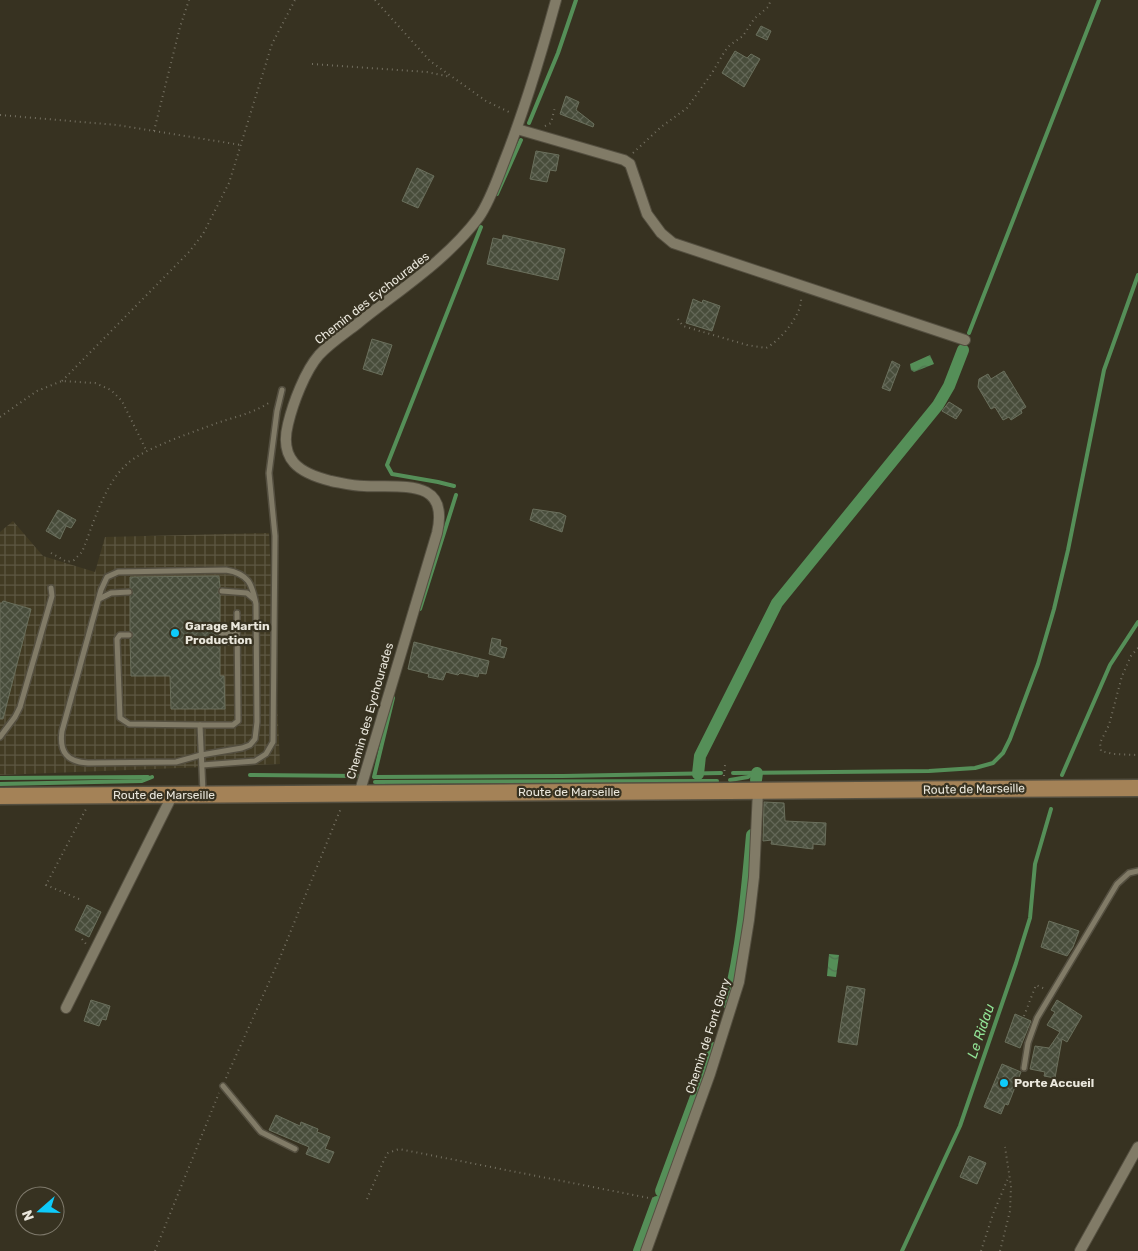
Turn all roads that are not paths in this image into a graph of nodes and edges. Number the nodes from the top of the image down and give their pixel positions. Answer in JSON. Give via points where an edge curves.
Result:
{"nodes":[{"id":1,"x":556,"y":0,"type":"edge"},
{"id":2,"x":516,"y":129,"type":"junction"},
{"id":3,"x":965,"y":340,"type":"dead end"},
{"id":4,"x":282,"y":390,"type":"road end"},
{"id":5,"x":51,"y":588,"type":"dead end"},
{"id":6,"x":222,"y":591,"type":"dead end"},
{"id":7,"x":129,"y":592,"type":"dead end"},
{"id":8,"x":98,"y":599,"type":"junction"},
{"id":9,"x":256,"y":604,"type":"junction"},
{"id":10,"x":237,"y":612,"type":"dead end"},
{"id":11,"x":221,"y":633,"type":"dead end"},
{"id":12,"x":237,"y":633,"type":"junction"},
{"id":13,"x":129,"y":635,"type":"dead end"},
{"id":14,"x":200,"y":725,"type":"junction"},
{"id":15,"x":0,"y":737,"type":"edge"},
{"id":16,"x":201,"y":755,"type":"junction"},
{"id":17,"x":202,"y":765,"type":"junction"},
{"id":18,"x":1138,"y":788,"type":"edge"},
{"id":19,"x":758,"y":791,"type":"junction"},
{"id":20,"x":353,"y":794,"type":"junction"},
{"id":21,"x":203,"y":795,"type":"junction"},
{"id":22,"x":0,"y":796,"type":"edge"},
{"id":23,"x":172,"y":796,"type":"junction"},
{"id":24,"x":1138,"y":871,"type":"edge"},
{"id":25,"x":66,"y":1008,"type":"dead end"},
{"id":26,"x":1024,"y":1068,"type":"dead end"},
{"id":27,"x":223,"y":1086,"type":"road end"},
{"id":28,"x":1138,"y":1147,"type":"edge"},
{"id":29,"x":295,"y":1149,"type":"dead end"},
{"id":30,"x":646,"y":1251,"type":"edge"},
{"id":31,"x":1080,"y":1251,"type":"edge"}],
"edges":[{"from":1,"to":2,"type":"street","name":"Chemin des Eychourades"},
{"from":2,"to":3,"type":"street","via":[[630,164],[647,214],[672,242]]},
{"from":2,"to":20,"type":"street","name":"Chemin des Eychourades","via":[[480,216],[441,259],[319,355],[306,376],[288,424],[287,453],[306,473],[355,486],[417,488],[433,496],[440,509],[437,533]]},
{"from":4,"to":17,"type":"lane","via":[[269,473],[275,536],[273,742],[266,754],[256,761]]},
{"from":5,"to":15,"type":"lane","via":[[52,596],[20,707]]},
{"from":6,"to":9,"type":"lane","via":[[249,594]]},
{"from":7,"to":8,"type":"lane","via":[[111,593]]},
{"from":8,"to":9,"type":"lane","via":[[107,578],[118,572],[220,570],[238,573],[248,580]]},
{"from":8,"to":16,"type":"lane","via":[[62,731],[65,754],[76,762],[88,763],[176,762]]},
{"from":9,"to":16,"type":"lane","via":[[255,738],[242,748]]},
{"from":10,"to":12,"type":"lane"},
{"from":11,"to":12,"type":"lane"},
{"from":12,"to":14,"type":"lane","via":[[238,721],[233,725]]},
{"from":13,"to":14,"type":"lane","via":[[120,635],[117,639],[119,714],[122,721],[129,724]]},
{"from":14,"to":16,"type":"lane"},
{"from":16,"to":17,"type":"lane"},
{"from":17,"to":21,"type":"lane"},
{"from":18,"to":19,"type":"main road","name":"Route de Marseille"},
{"from":19,"to":20,"type":"main road","name":"Route de Marseille"},
{"from":19,"to":30,"type":"street","name":"Chemin de Font Glory","via":[[754,877],[739,982],[710,1074]]},
{"from":20,"to":21,"type":"main road","name":"Route de Marseille"},
{"from":21,"to":23,"type":"main road","name":"Route de Marseille"},
{"from":22,"to":23,"type":"main road","name":"Route de Marseille"},
{"from":23,"to":25,"type":"street"},
{"from":24,"to":26,"type":"lane","via":[[1129,873],[1117,884],[1037,1018]]},
{"from":27,"to":29,"type":"lane","via":[[260,1132]]},
{"from":28,"to":31,"type":"street"}]}
